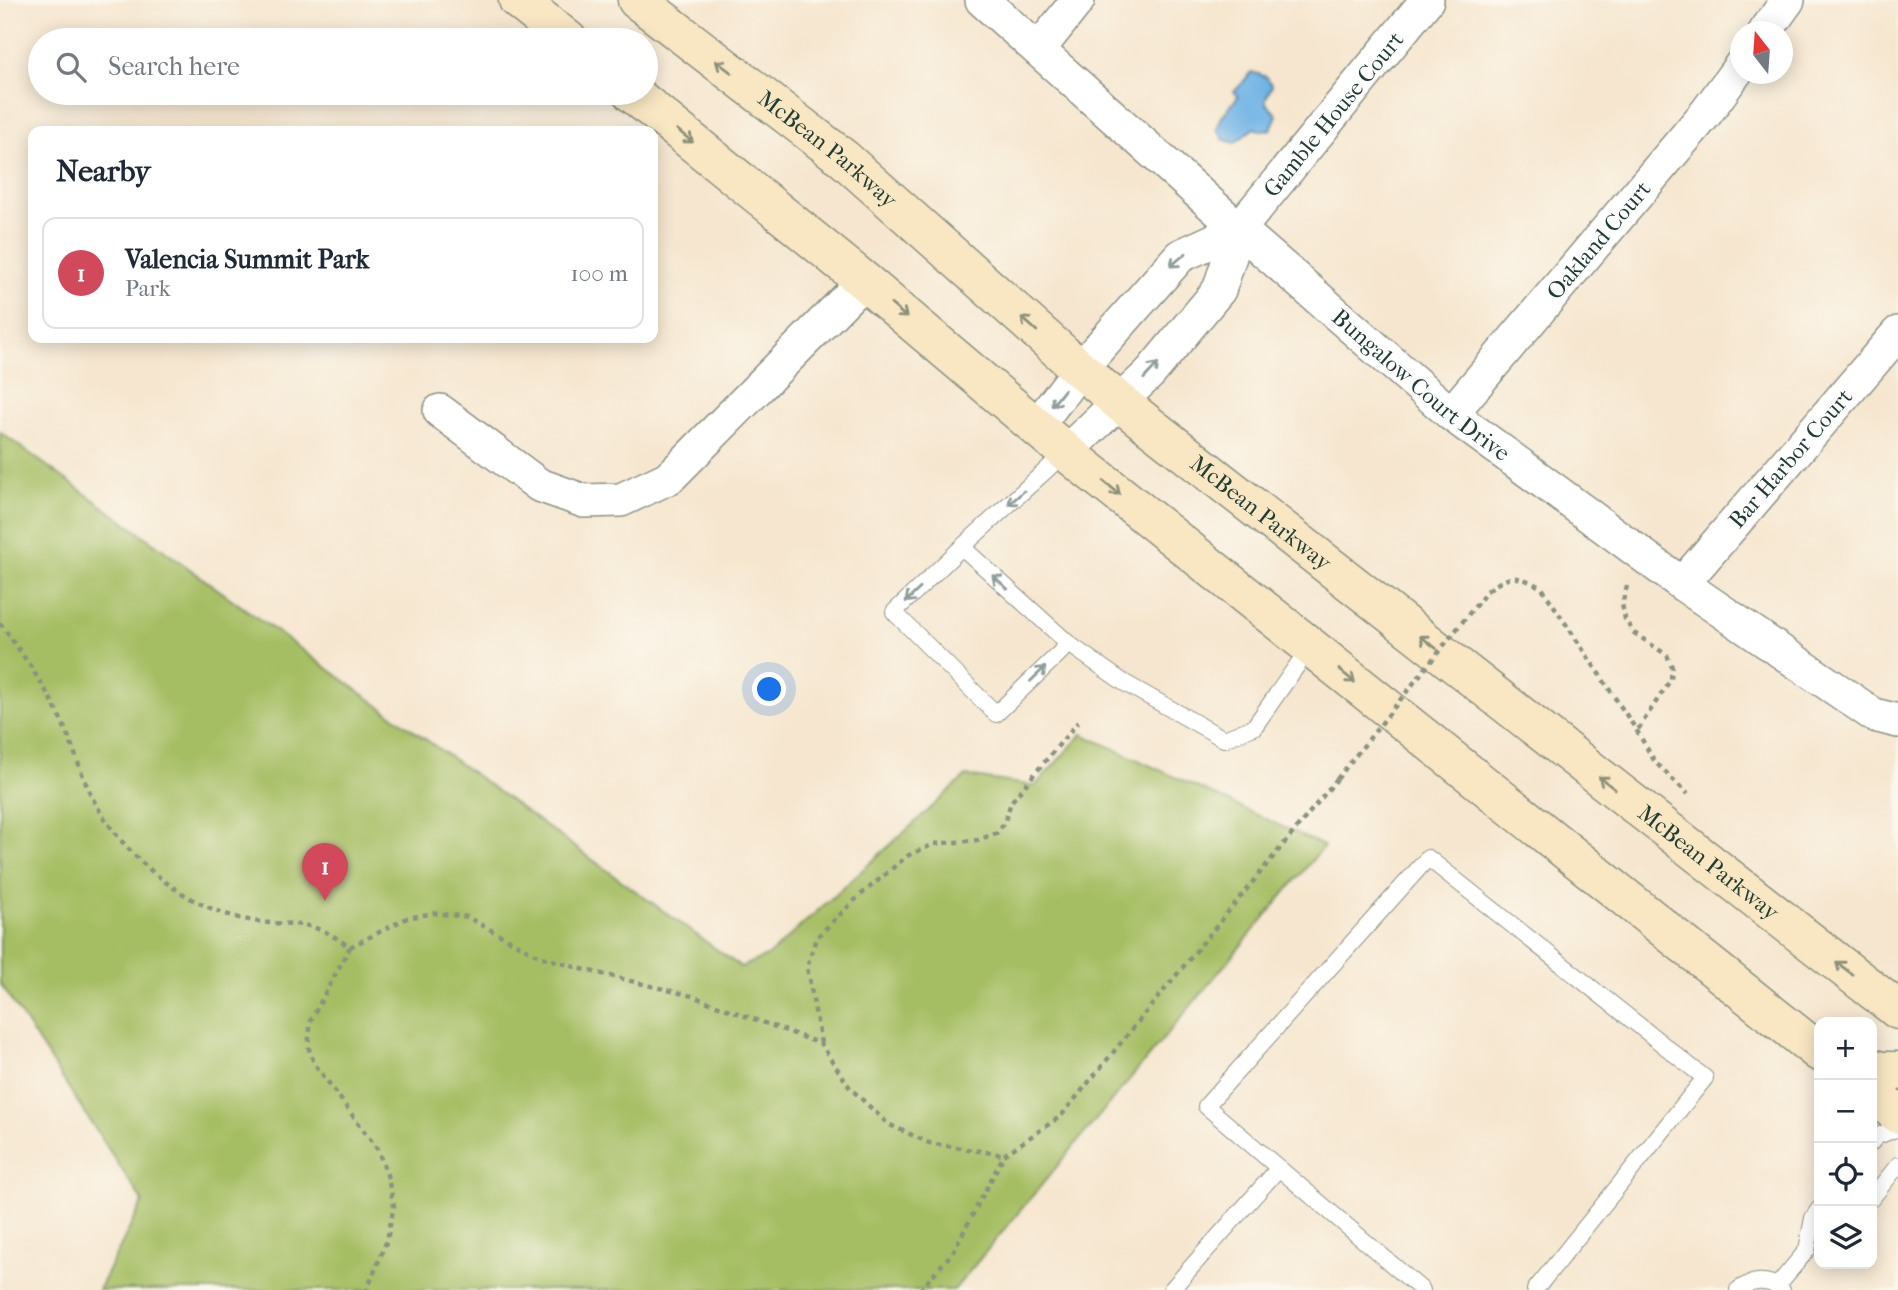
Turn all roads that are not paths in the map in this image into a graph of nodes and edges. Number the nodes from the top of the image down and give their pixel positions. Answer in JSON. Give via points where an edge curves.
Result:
{"nodes":[{"id":1,"x":518,"y":0,"type":"edge"},
{"id":2,"x":637,"y":0,"type":"edge"},
{"id":3,"x":982,"y":0,"type":"edge"},
{"id":4,"x":1079,"y":0,"type":"edge"},
{"id":5,"x":1427,"y":0,"type":"edge"},
{"id":6,"x":1788,"y":0,"type":"edge"},
{"id":7,"x":1773,"y":21,"type":"edge"},
{"id":8,"x":553,"y":28,"type":"edge"},
{"id":9,"x":1039,"y":49,"type":"junction"},
{"id":10,"x":1730,"y":80,"type":"edge"},
{"id":11,"x":647,"y":105,"type":"edge"},
{"id":12,"x":1238,"y":229,"type":"junction"},
{"id":13,"x":864,"y":281,"type":"junction"},
{"id":14,"x":1898,"y":333,"type":"edge"},
{"id":15,"x":1080,"y":369,"type":"junction"},
{"id":16,"x":1118,"y":401,"type":"junction"},
{"id":17,"x":440,"y":411,"type":"dead end"},
{"id":18,"x":1451,"y":414,"type":"junction"},
{"id":19,"x":1036,"y":427,"type":"junction"},
{"id":20,"x":1066,"y":452,"type":"junction"},
{"id":21,"x":962,"y":547,"type":"junction"},
{"id":22,"x":1682,"y":584,"type":"junction"},
{"id":23,"x":1069,"y":643,"type":"junction"},
{"id":24,"x":1310,"y":647,"type":"junction"},
{"id":25,"x":1898,"y":721,"type":"edge"},
{"id":26,"x":1898,"y":1010,"type":"edge"},
{"id":27,"x":1814,"y":1047,"type":"edge"},
{"id":28,"x":1877,"y":1070,"type":"edge"},
{"id":29,"x":1898,"y":1071,"type":"edge"},
{"id":30,"x":1877,"y":1098,"type":"edge"},
{"id":31,"x":1898,"y":1114,"type":"edge"},
{"id":32,"x":1898,"y":1128,"type":"edge"},
{"id":33,"x":1877,"y":1136,"type":"edge"},
{"id":34,"x":1898,"y":1165,"type":"edge"},
{"id":35,"x":1279,"y":1168,"type":"junction"},
{"id":36,"x":1877,"y":1192,"type":"edge"},
{"id":37,"x":1814,"y":1216,"type":"edge"},
{"id":38,"x":1813,"y":1248,"type":"edge"},
{"id":39,"x":1779,"y":1288,"type":"edge"},
{"id":40,"x":1171,"y":1290,"type":"edge"},
{"id":41,"x":1422,"y":1290,"type":"edge"},
{"id":42,"x":1535,"y":1290,"type":"edge"},
{"id":43,"x":1738,"y":1290,"type":"edge"}],
"edges":[{"from":1,"to":8,"type":"main road"},
{"from":15,"to":2,"type":"main road","name":"McBean Parkway","one_way":true,"via":[[843,158]]},
{"from":3,"to":9,"type":"street","name":"Bungalow Court Drive"},
{"from":4,"to":9,"type":"street"},
{"from":5,"to":12,"type":"street","name":"Gamble House Court"},
{"from":6,"to":7,"type":"street"},
{"from":9,"to":12,"type":"street","name":"Bungalow Court Drive"},
{"from":10,"to":18,"type":"street","name":"Oakland Court"},
{"from":11,"to":13,"type":"main road","one_way":true},
{"from":12,"to":15,"type":"street","name":"Gamble House Court","one_way":true,"via":[[1180,256]]},
{"from":16,"to":12,"type":"street","name":"Gamble House Court","one_way":true,"via":[[1150,373],[1219,290]]},
{"from":12,"to":18,"type":"street","name":"Bungalow Court Drive"},
{"from":13,"to":17,"type":"street","via":[[670,477],[621,500],[584,501],[539,485]]},
{"from":13,"to":19,"type":"main road","one_way":true},
{"from":14,"to":22,"type":"street","name":"Bar Harbor Court"},
{"from":15,"to":16,"type":"main road","name":"McBean Parkway"},
{"from":15,"to":19,"type":"street","name":"Gamble House Court","one_way":true},
{"from":16,"to":20,"type":"street","name":"Gamble House Court"},
{"from":26,"to":16,"type":"main road","name":"McBean Parkway","one_way":true},
{"from":18,"to":22,"type":"street","name":"Bungalow Court Drive"},
{"from":19,"to":20,"type":"main road"},
{"from":20,"to":21,"type":"lane","one_way":true},
{"from":20,"to":24,"type":"main road","one_way":true},
{"from":23,"to":21,"type":"lane","one_way":true},
{"from":21,"to":23,"type":"lane","one_way":true,"via":[[894,612],[996,714]]},
{"from":22,"to":25,"type":"street","name":"Bungalow Court Drive","via":[[1874,715]]},
{"from":23,"to":24,"type":"lane","via":[[1123,682],[1224,739],[1254,727]]},
{"from":24,"to":27,"type":"main road","one_way":true},
{"from":28,"to":29,"type":"main road"},
{"from":30,"to":31,"type":"main road"},
{"from":32,"to":33,"type":"lane"},
{"from":34,"to":36,"type":"lane"},
{"from":35,"to":40,"type":"lane"},
{"from":35,"to":41,"type":"lane"},
{"from":35,"to":42,"type":"lane","via":[[1206,1106],[1428,858],[1705,1078]]},
{"from":37,"to":38,"type":"lane"},
{"from":38,"to":39,"type":"lane"},
{"from":39,"to":43,"type":"lane","via":[[1757,1282]]}]}
